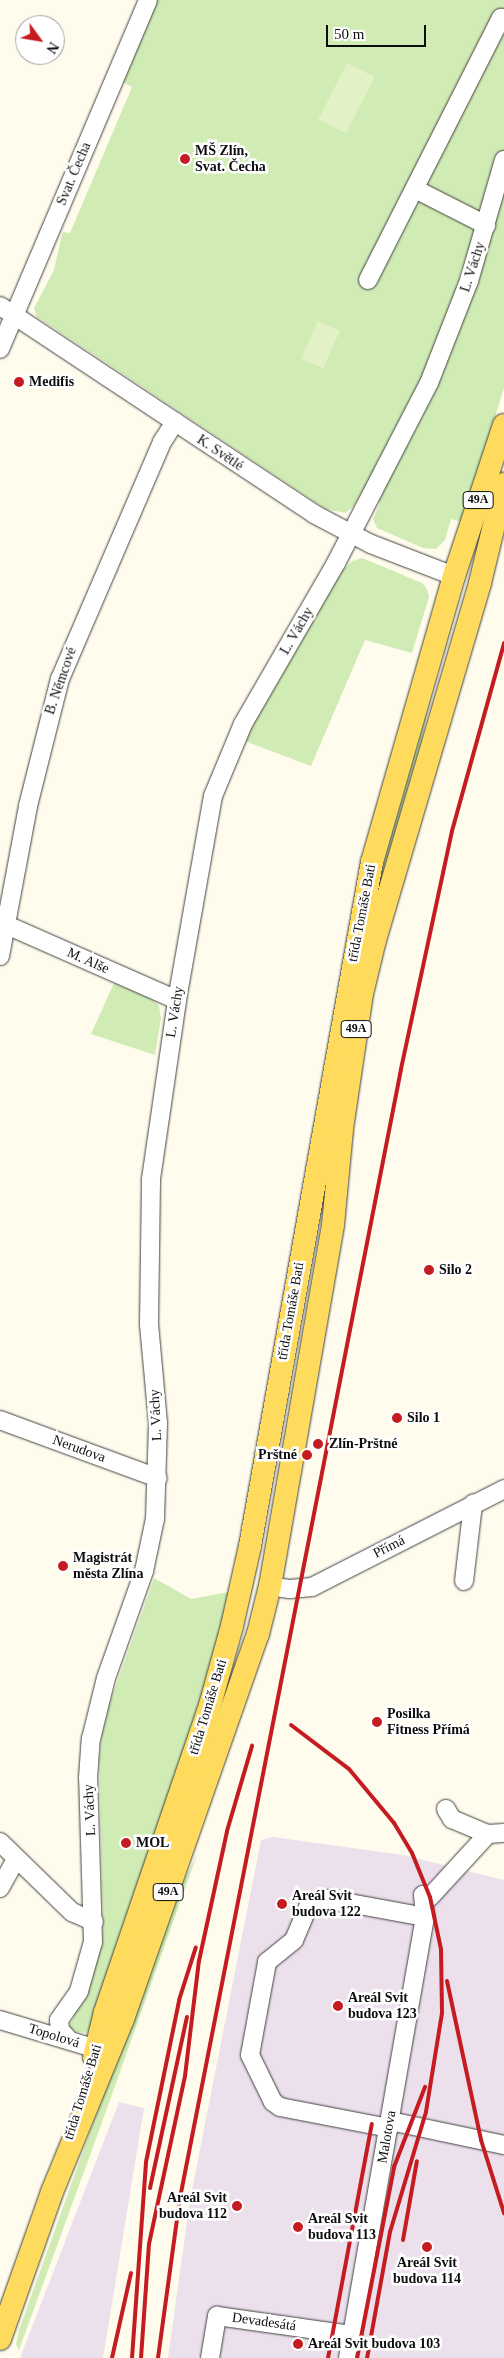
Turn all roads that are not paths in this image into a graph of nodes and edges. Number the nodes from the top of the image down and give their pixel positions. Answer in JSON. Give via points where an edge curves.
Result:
{"nodes":[{"id":1,"x":148,"y":0,"type":"edge"},
{"id":2,"x":504,"y":20,"type":"edge"},
{"id":3,"x":504,"y":160,"type":"edge"},
{"id":4,"x":415,"y":190,"type":"junction"},
{"id":5,"x":486,"y":225,"type":"junction"},
{"id":6,"x":368,"y":280,"type":"dead end"},
{"id":7,"x":7,"y":310,"type":"edge"},
{"id":8,"x":0,"y":348,"type":"edge"},
{"id":9,"x":174,"y":422,"type":"junction"},
{"id":10,"x":504,"y":425,"type":"edge"},
{"id":11,"x":504,"y":484,"type":"edge"},
{"id":12,"x":351,"y":535,"type":"junction"},
{"id":13,"x":454,"y":576,"type":"junction"},
{"id":14,"x":480,"y":583,"type":"junction"},
{"id":15,"x":3,"y":923,"type":"edge"},
{"id":16,"x":0,"y":956,"type":"edge"},
{"id":17,"x":176,"y":1000,"type":"junction"},
{"id":18,"x":0,"y":1420,"type":"edge"},
{"id":19,"x":158,"y":1478,"type":"junction"},
{"id":20,"x":504,"y":1489,"type":"edge"},
{"id":21,"x":473,"y":1504,"type":"junction"},
{"id":22,"x":464,"y":1581,"type":"dead end"},
{"id":23,"x":243,"y":1582,"type":"junction"},
{"id":24,"x":270,"y":1586,"type":"junction"},
{"id":25,"x":446,"y":1809,"type":"dead end"},
{"id":26,"x":496,"y":1833,"type":"edge"},
{"id":27,"x":0,"y":1842,"type":"edge"},
{"id":28,"x":16,"y":1859,"type":"junction"},
{"id":29,"x":0,"y":1888,"type":"edge"},
{"id":30,"x":425,"y":1917,"type":"junction"},
{"id":31,"x":94,"y":1922,"type":"junction"},
{"id":32,"x":0,"y":2020,"type":"edge"},
{"id":33,"x":69,"y":2040,"type":"junction"},
{"id":34,"x":102,"y":2050,"type":"junction"},
{"id":35,"x":389,"y":2124,"type":"junction"},
{"id":36,"x":504,"y":2145,"type":"edge"},
{"id":37,"x":353,"y":2335,"type":"junction"},
{"id":38,"x":0,"y":2339,"type":"edge"},
{"id":39,"x":210,"y":2358,"type":"edge"},
{"id":40,"x":348,"y":2358,"type":"edge"}],
"edges":[{"from":1,"to":7,"type":"street","name":"Svat. Čecha"},
{"from":2,"to":4,"type":"street","via":[[501,18]]},
{"from":3,"to":5,"type":"street","name":"L. Váchy"},
{"from":4,"to":5,"type":"street"},
{"from":4,"to":6,"type":"street"},
{"from":5,"to":12,"type":"street","name":"L. Váchy","via":[[439,362]]},
{"from":7,"to":8,"type":"street","name":"Svat. Čecha"},
{"from":7,"to":9,"type":"street","name":"K. Světlé"},
{"from":9,"to":12,"type":"street","name":"K. Světlé"},
{"from":9,"to":15,"type":"street","name":"B. Němcové","via":[[162,442],[60,679]]},
{"from":10,"to":13,"type":"main road","name":"třída Tomáše Bati","number":"49A"},
{"from":11,"to":14,"type":"main road","name":"třída Tomáše Bati","number":"49A"},
{"from":12,"to":13,"type":"street","name":"K. Světlé"},
{"from":12,"to":17,"type":"street","name":"L. Váchy","via":[[243,724],[226,761],[208,823]]},
{"from":13,"to":14,"type":"main road"},
{"from":13,"to":23,"type":"main road","name":"třída Tomáše Bati","number":"49A","via":[[370,870]]},
{"from":14,"to":24,"type":"main road","name":"třída Tomáše Bati","number":"49A","via":[[362,994],[342,1129],[333,1226]]},
{"from":15,"to":16,"type":"street","name":"B. Němcové"},
{"from":15,"to":17,"type":"street","name":"M. Alše"},
{"from":17,"to":19,"type":"street","name":"L. Váchy","via":[[151,1179],[149,1324],[158,1423]]},
{"from":18,"to":19,"type":"street","name":"Nerudova"},
{"from":19,"to":31,"type":"street","name":"L. Váchy","via":[[155,1519],[144,1571],[106,1678],[90,1745],[88,1778]]},
{"from":20,"to":21,"type":"street","name":"Přímá"},
{"from":21,"to":22,"type":"street"},
{"from":21,"to":24,"type":"street","name":"Přímá","via":[[312,1586],[290,1589]]},
{"from":23,"to":24,"type":"main road"},
{"from":23,"to":34,"type":"main road","name":"třída Tomáše Bati","number":"49A","via":[[210,1705],[105,2012]]},
{"from":24,"to":34,"type":"main road","name":"třída Tomáše Bati","number":"49A","via":[[258,1634],[123,2019]]},
{"from":25,"to":26,"type":"street","via":[[452,1819]]},
{"from":26,"to":30,"type":"street","name":"Malotova","via":[[430,1897],[423,1895]]},
{"from":27,"to":28,"type":"street"},
{"from":28,"to":29,"type":"street"},
{"from":28,"to":31,"type":"street","via":[[72,1912]]},
{"from":30,"to":35,"type":"street","name":"Malotova"},
{"from":30,"to":35,"type":"street","via":[[327,1899],[309,1905],[294,1940],[267,1962],[250,2055],[274,2102],[280,2107]]},
{"from":31,"to":33,"type":"street","name":"L. Váchy","via":[[93,1942],[83,1981],[59,2020],[60,2030]]},
{"from":32,"to":33,"type":"street","name":"Topolová"},
{"from":33,"to":34,"type":"street","name":"Topolová"},
{"from":34,"to":38,"type":"main road","name":"třída Tomáše Bati","number":"49A"},
{"from":35,"to":36,"type":"street"},
{"from":35,"to":37,"type":"street","name":"Malotova"},
{"from":37,"to":39,"type":"street","name":"Devadesátá","via":[[217,2316]]},
{"from":37,"to":40,"type":"street","name":"Malotova"}]}
